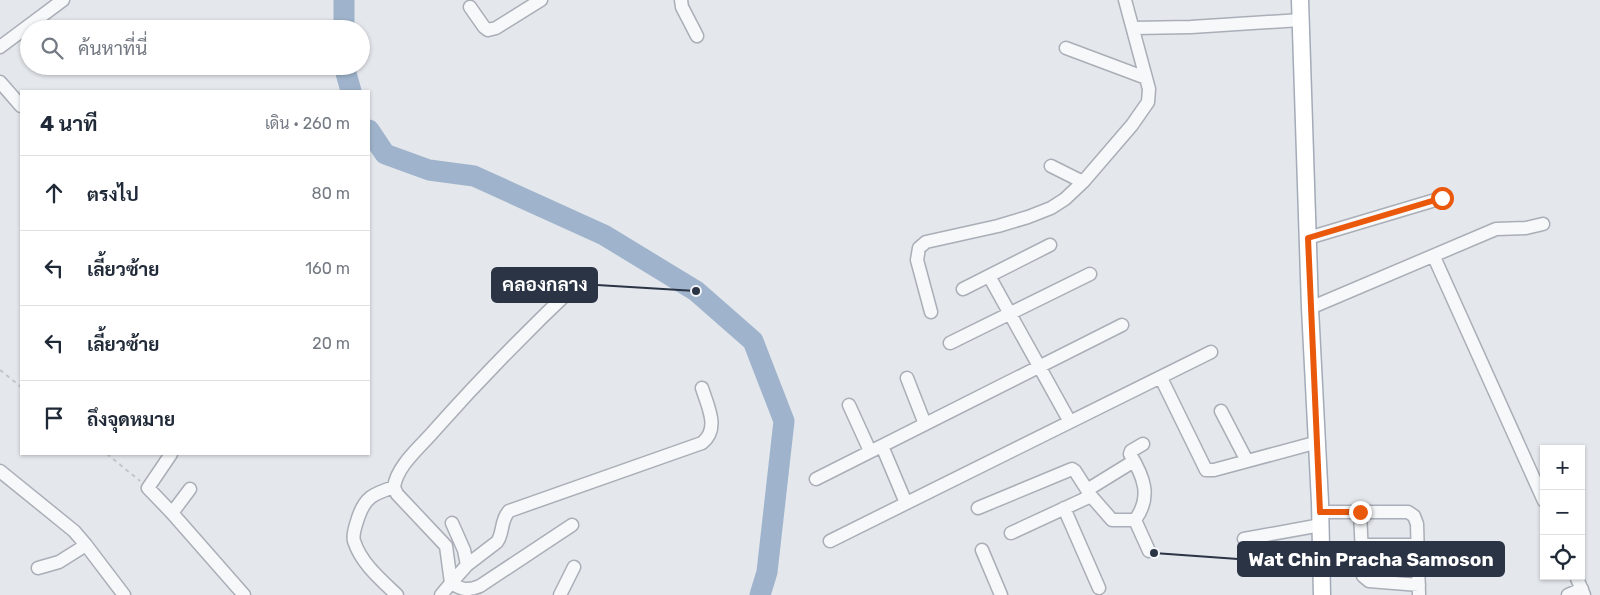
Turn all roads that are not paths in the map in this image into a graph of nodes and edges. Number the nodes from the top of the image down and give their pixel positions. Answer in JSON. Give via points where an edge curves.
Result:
{"nodes":[{"id":1,"x":63,"y":0,"type":"edge"},
{"id":2,"x":541,"y":0,"type":"edge"},
{"id":3,"x":682,"y":0,"type":"edge"},
{"id":4,"x":1125,"y":0,"type":"edge"},
{"id":5,"x":1300,"y":0,"type":"edge"},
{"id":6,"x":470,"y":7,"type":"dead end"},
{"id":7,"x":36,"y":20,"type":"edge"},
{"id":8,"x":1301,"y":20,"type":"junction"},
{"id":9,"x":1133,"y":28,"type":"junction"},
{"id":10,"x":20,"y":32,"type":"edge"},
{"id":11,"x":697,"y":36,"type":"dead end"},
{"id":12,"x":0,"y":47,"type":"edge"},
{"id":13,"x":1066,"y":48,"type":"dead end"},
{"id":14,"x":1146,"y":78,"type":"junction"},
{"id":15,"x":0,"y":82,"type":"edge"},
{"id":16,"x":20,"y":105,"type":"edge"},
{"id":17,"x":1052,"y":166,"type":"dead end"},
{"id":18,"x":1082,"y":182,"type":"junction"},
{"id":19,"x":1442,"y":198,"type":"dead end"},
{"id":20,"x":1543,"y":224,"type":"dead end"},
{"id":21,"x":1308,"y":238,"type":"junction"},
{"id":22,"x":1050,"y":245,"type":"dead end"},
{"id":23,"x":1434,"y":257,"type":"junction"},
{"id":24,"x":1090,"y":274,"type":"dead end"},
{"id":25,"x":989,"y":276,"type":"junction"},
{"id":26,"x":582,"y":279,"type":"dead end"},
{"id":27,"x":963,"y":289,"type":"dead end"},
{"id":28,"x":1310,"y":308,"type":"junction"},
{"id":29,"x":931,"y":312,"type":"dead end"},
{"id":30,"x":1009,"y":313,"type":"junction"},
{"id":31,"x":1122,"y":325,"type":"dead end"},
{"id":32,"x":950,"y":343,"type":"dead end"},
{"id":33,"x":1211,"y":352,"type":"dead end"},
{"id":34,"x":1038,"y":366,"type":"junction"},
{"id":35,"x":908,"y":378,"type":"dead end"},
{"id":36,"x":1162,"y":378,"type":"junction"},
{"id":37,"x":702,"y":388,"type":"dead end"},
{"id":38,"x":849,"y":405,"type":"dead end"},
{"id":39,"x":1221,"y":411,"type":"dead end"},
{"id":40,"x":1070,"y":422,"type":"junction"},
{"id":41,"x":925,"y":424,"type":"junction"},
{"id":42,"x":1318,"y":442,"type":"junction"},
{"id":43,"x":1143,"y":444,"type":"dead end"},
{"id":44,"x":882,"y":446,"type":"junction"},
{"id":45,"x":870,"y":451,"type":"junction"},
{"id":46,"x":169,"y":455,"type":"edge"},
{"id":47,"x":1134,"y":461,"type":"junction"},
{"id":48,"x":1247,"y":461,"type":"junction"},
{"id":49,"x":0,"y":471,"type":"edge"},
{"id":50,"x":816,"y":479,"type":"dead end"},
{"id":51,"x":394,"y":487,"type":"junction"},
{"id":52,"x":190,"y":489,"type":"dead end"},
{"id":53,"x":1540,"y":492,"type":"edge"},
{"id":54,"x":1089,"y":493,"type":"junction"},
{"id":55,"x":906,"y":503,"type":"junction"},
{"id":56,"x":978,"y":508,"type":"dead end"},
{"id":57,"x":1064,"y":508,"type":"junction"},
{"id":58,"x":1360,"y":512,"type":"junction"},
{"id":59,"x":172,"y":513,"type":"junction"},
{"id":60,"x":1321,"y":518,"type":"junction"},
{"id":61,"x":1134,"y":520,"type":"junction"},
{"id":62,"x":452,"y":523,"type":"dead end"},
{"id":63,"x":572,"y":525,"type":"dead end"},
{"id":64,"x":1011,"y":533,"type":"dead end"},
{"id":65,"x":1244,"y":539,"type":"dead end"},
{"id":66,"x":830,"y":541,"type":"dead end"},
{"id":67,"x":1418,"y":544,"type":"junction"},
{"id":68,"x":86,"y":545,"type":"junction"},
{"id":69,"x":1362,"y":545,"type":"junction"},
{"id":70,"x":982,"y":550,"type":"dead end"},
{"id":71,"x":1149,"y":552,"type":"dead end"},
{"id":72,"x":467,"y":565,"type":"junction"},
{"id":73,"x":574,"y":567,"type":"dead end"},
{"id":74,"x":38,"y":568,"type":"dead end"},
{"id":75,"x":1578,"y":580,"type":"edge"},
{"id":76,"x":451,"y":583,"type":"junction"},
{"id":77,"x":1099,"y":588,"type":"dead end"},
{"id":78,"x":1419,"y":590,"type":"edge"},
{"id":79,"x":1583,"y":592,"type":"edge"},
{"id":80,"x":124,"y":595,"type":"edge"},
{"id":81,"x":244,"y":595,"type":"edge"},
{"id":82,"x":397,"y":595,"type":"edge"},
{"id":83,"x":441,"y":595,"type":"edge"},
{"id":84,"x":560,"y":595,"type":"edge"},
{"id":85,"x":1001,"y":595,"type":"edge"},
{"id":86,"x":1322,"y":595,"type":"edge"},
{"id":87,"x":1568,"y":595,"type":"edge"}],
"edges":[{"from":1,"to":7,"type":"street"},
{"from":2,"to":6,"type":"street","via":[[488,30]]},
{"from":3,"to":11,"type":"street","via":[[682,8]]},
{"from":4,"to":9,"type":"street"},
{"from":5,"to":8,"type":"main road"},
{"from":8,"to":9,"type":"street"},
{"from":8,"to":21,"type":"main road"},
{"from":9,"to":14,"type":"street"},
{"from":10,"to":12,"type":"street"},
{"from":13,"to":14,"type":"street"},
{"from":14,"to":18,"type":"street","via":[[1148,102]]},
{"from":15,"to":16,"type":"street"},
{"from":17,"to":18,"type":"street"},
{"from":18,"to":29,"type":"street","via":[[1050,208],[998,226],[926,242],[919,248],[917,260]]},
{"from":19,"to":21,"type":"street"},
{"from":20,"to":23,"type":"street","via":[[1496,229]]},
{"from":21,"to":28,"type":"main road"},
{"from":22,"to":25,"type":"street"},
{"from":23,"to":28,"type":"street"},
{"from":23,"to":53,"type":"street"},
{"from":24,"to":30,"type":"street"},
{"from":25,"to":27,"type":"street"},
{"from":25,"to":30,"type":"street"},
{"from":26,"to":51,"type":"street","via":[[463,398],[399,471]]},
{"from":28,"to":42,"type":"main road"},
{"from":30,"to":32,"type":"street"},
{"from":30,"to":34,"type":"street"},
{"from":31,"to":34,"type":"street"},
{"from":33,"to":36,"type":"street"},
{"from":34,"to":40,"type":"street"},
{"from":34,"to":41,"type":"street"},
{"from":35,"to":41,"type":"street"},
{"from":36,"to":40,"type":"street"},
{"from":36,"to":48,"type":"street","via":[[1206,470]]},
{"from":37,"to":72,"type":"street","via":[[712,428],[702,443],[509,511],[497,542]]},
{"from":38,"to":45,"type":"street"},
{"from":39,"to":48,"type":"street"},
{"from":40,"to":55,"type":"street"},
{"from":41,"to":44,"type":"street"},
{"from":42,"to":48,"type":"street"},
{"from":42,"to":60,"type":"main road"},
{"from":43,"to":47,"type":"street","via":[[1131,451]]},
{"from":44,"to":45,"type":"street"},
{"from":44,"to":55,"type":"street"},
{"from":45,"to":50,"type":"street"},
{"from":46,"to":59,"type":"street","via":[[148,488]]},
{"from":47,"to":54,"type":"street"},
{"from":47,"to":61,"type":"street","via":[[1144,487],[1144,500],[1141,512]]},
{"from":49,"to":68,"type":"street","via":[[54,513]]},
{"from":51,"to":76,"type":"street","via":[[446,546]]},
{"from":51,"to":82,"type":"street","via":[[375,493],[362,507],[353,540],[370,569]]},
{"from":52,"to":59,"type":"street"},
{"from":54,"to":56,"type":"street","via":[[1075,471],[1069,470]]},
{"from":54,"to":57,"type":"street"},
{"from":54,"to":61,"type":"street","via":[[1112,520]]},
{"from":55,"to":66,"type":"street"},
{"from":57,"to":64,"type":"street"},
{"from":57,"to":77,"type":"street"},
{"from":58,"to":60,"type":"street"},
{"from":58,"to":67,"type":"street","via":[[1408,512],[1417,524]]},
{"from":58,"to":69,"type":"street"},
{"from":59,"to":81,"type":"street"},
{"from":60,"to":65,"type":"street"},
{"from":60,"to":86,"type":"main road"},
{"from":61,"to":71,"type":"street"},
{"from":62,"to":72,"type":"street"},
{"from":63,"to":76,"type":"street","via":[[480,586],[460,590]]},
{"from":67,"to":69,"type":"street"},
{"from":67,"to":78,"type":"street"},
{"from":68,"to":74,"type":"street","via":[[59,562]]},
{"from":68,"to":80,"type":"street"},
{"from":69,"to":78,"type":"street","via":[[1365,579]]},
{"from":70,"to":85,"type":"street"},
{"from":72,"to":76,"type":"street"},
{"from":73,"to":84,"type":"street"},
{"from":75,"to":79,"type":"street"},
{"from":76,"to":83,"type":"street"},
{"from":79,"to":87,"type":"street"}]}
